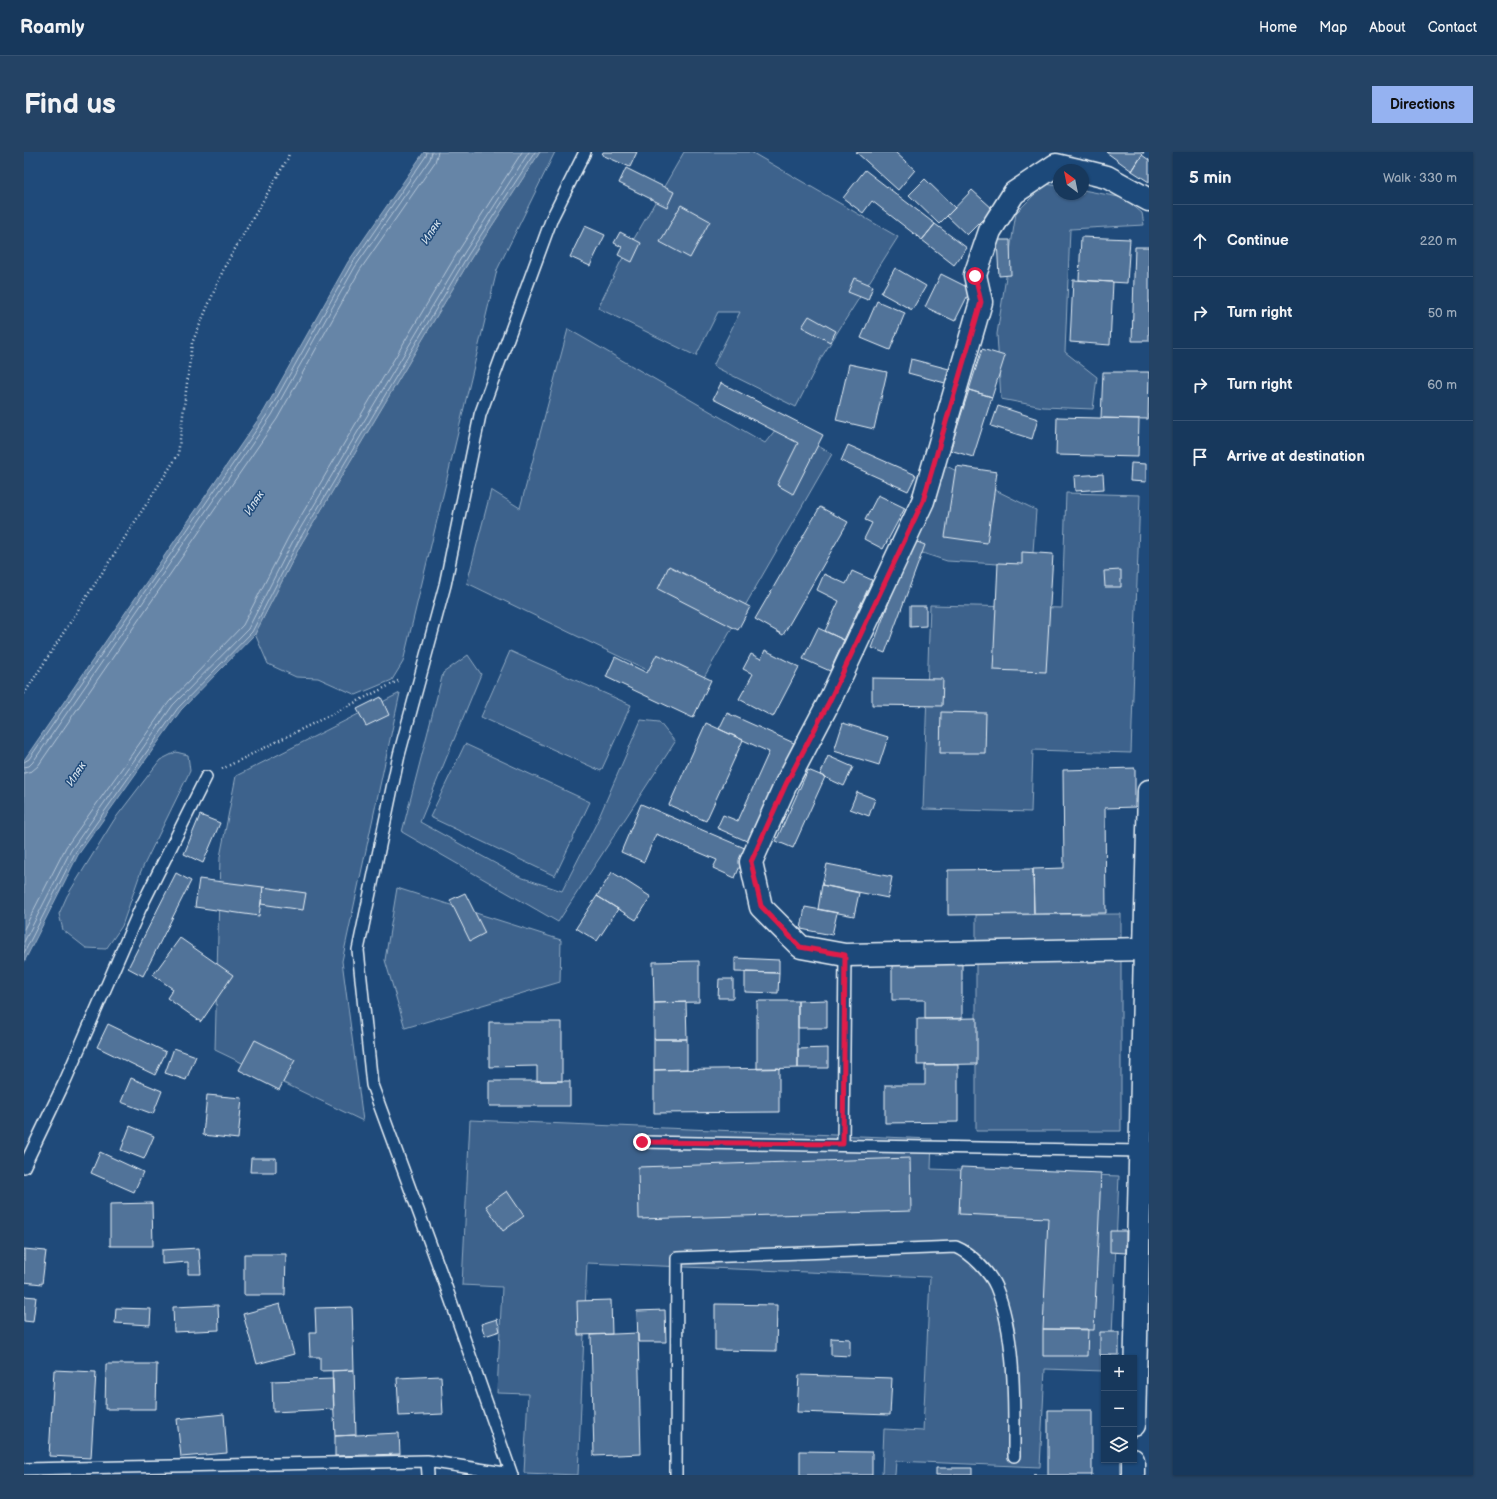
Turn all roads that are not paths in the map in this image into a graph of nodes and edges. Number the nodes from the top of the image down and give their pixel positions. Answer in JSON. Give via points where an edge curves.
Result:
{"nodes":[{"id":1,"x":585,"y":152,"type":"edge"},
{"id":2,"x":1053,"y":167,"type":"edge"},
{"id":3,"x":1089,"y":172,"type":"edge"},
{"id":4,"x":1149,"y":200,"type":"edge"},
{"id":5,"x":206,"y":777,"type":"road end"},
{"id":6,"x":1149,"y":791,"type":"edge"},
{"id":7,"x":1145,"y":949,"type":"junction"},
{"id":8,"x":845,"y":955,"type":"junction"},
{"id":9,"x":1146,"y":1063,"type":"edge"},
{"id":10,"x":642,"y":1142,"type":"dead end"},
{"id":11,"x":843,"y":1144,"type":"junction"},
{"id":12,"x":1141,"y":1151,"type":"junction"},
{"id":13,"x":24,"y":1167,"type":"edge"},
{"id":14,"x":1135,"y":1391,"type":"edge"},
{"id":15,"x":1014,"y":1456,"type":"dead end"},
{"id":16,"x":428,"y":1461,"type":"junction"},
{"id":17,"x":1133,"y":1463,"type":"edge"},
{"id":18,"x":24,"y":1469,"type":"edge"},
{"id":19,"x":512,"y":1474,"type":"edge"},
{"id":20,"x":428,"y":1475,"type":"edge"},
{"id":21,"x":676,"y":1475,"type":"edge"},
{"id":22,"x":1133,"y":1475,"type":"edge"}],
"edges":[{"from":1,"to":19,"type":"lane","via":[[552,218],[480,415],[444,585],[399,755],[358,950],[372,1086]]},
{"from":2,"to":8,"type":"street","via":[[1014,193],[990,231],[975,276],[981,302],[923,501],[751,862],[761,906],[800,947]]},
{"from":3,"to":4,"type":"street","via":[[1107,177]]},
{"from":5,"to":13,"type":"lane","via":[[140,909],[66,1079]]},
{"from":6,"to":7,"type":"street"},
{"from":7,"to":8,"type":"street"},
{"from":7,"to":9,"type":"street"},
{"from":8,"to":11,"type":"lane"},
{"from":9,"to":12,"type":"street"},
{"from":10,"to":11,"type":"lane"},
{"from":11,"to":12,"type":"lane"},
{"from":12,"to":14,"type":"street"},
{"from":15,"to":21,"type":"lane","via":[[1014,1410],[1006,1321],[996,1286],[967,1251],[956,1247],[677,1258]]},
{"from":16,"to":18,"type":"lane"},
{"from":16,"to":19,"type":"lane"},
{"from":16,"to":20,"type":"lane"},
{"from":17,"to":22,"type":"street"}]}
